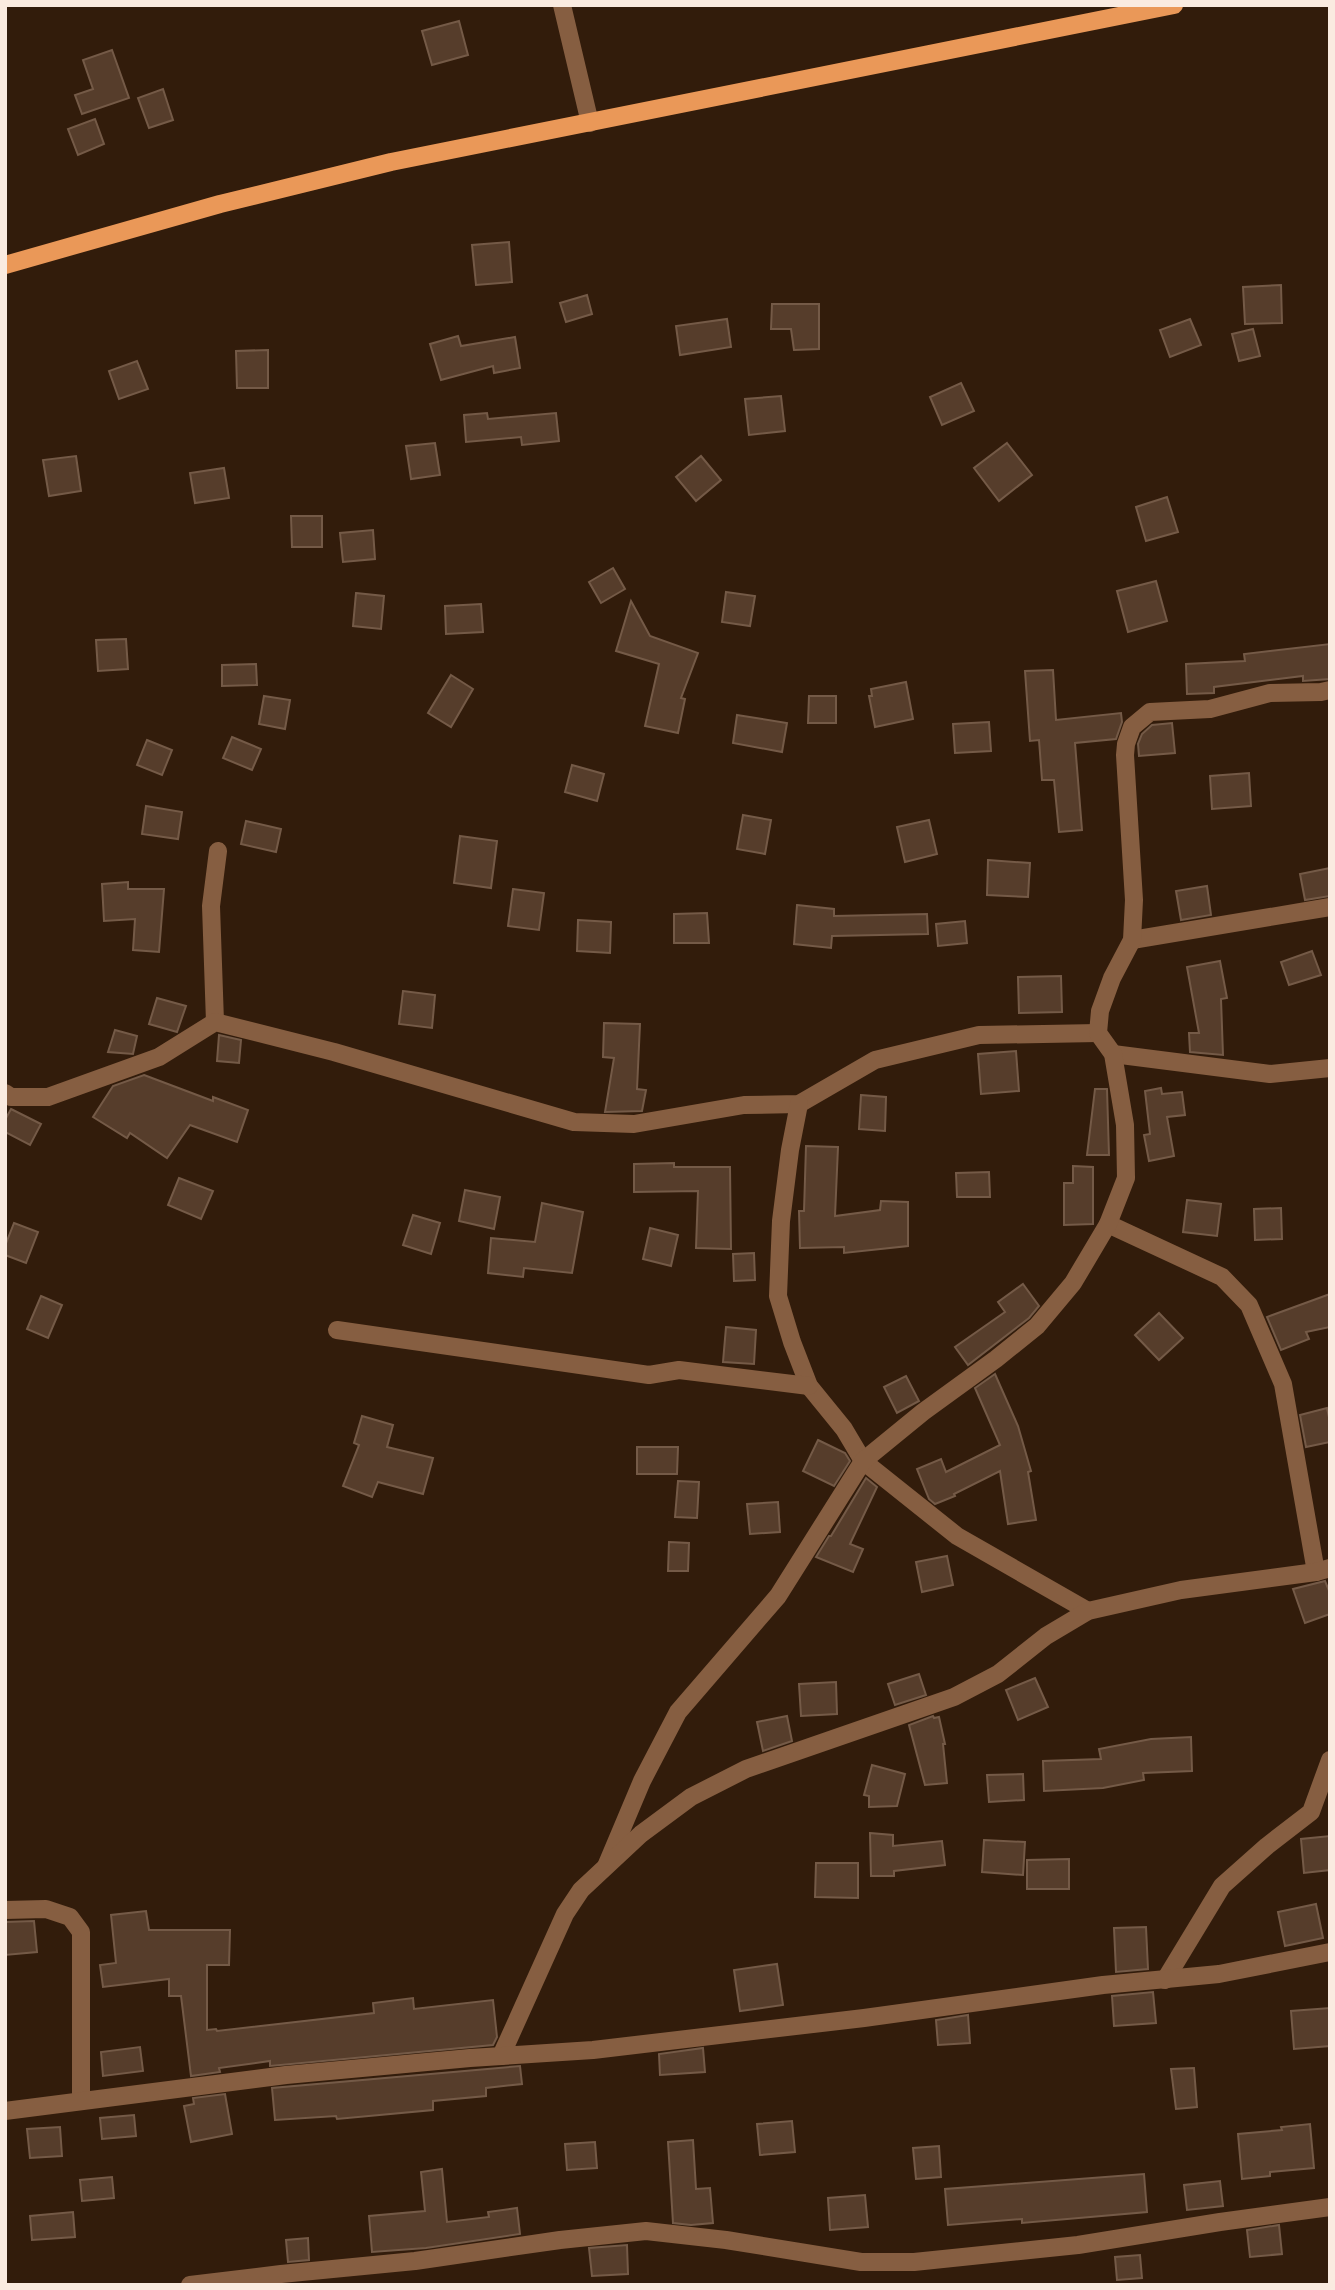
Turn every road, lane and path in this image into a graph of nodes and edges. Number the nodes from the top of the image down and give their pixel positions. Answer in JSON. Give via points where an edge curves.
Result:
{"nodes":[{"id":1,"x":562,"y":5,"type":"edge"},
{"id":2,"x":1174,"y":5,"type":"edge"},
{"id":3,"x":590,"y":122,"type":"junction"},
{"id":4,"x":5,"y":265,"type":"edge"},
{"id":5,"x":1330,"y":690,"type":"edge"},
{"id":6,"x":218,"y":851,"type":"dead end"},
{"id":7,"x":1330,"y":907,"type":"edge"},
{"id":8,"x":1132,"y":940,"type":"junction"},
{"id":9,"x":215,"y":1022,"type":"junction"},
{"id":10,"x":1098,"y":1033,"type":"junction"},
{"id":11,"x":1112,"y":1054,"type":"junction"},
{"id":12,"x":1330,"y":1068,"type":"edge"},
{"id":13,"x":5,"y":1093,"type":"edge"},
{"id":14,"x":799,"y":1104,"type":"junction"},
{"id":15,"x":1108,"y":1224,"type":"junction"},
{"id":16,"x":337,"y":1330,"type":"dead end"},
{"id":17,"x":809,"y":1386,"type":"junction"},
{"id":18,"x":863,"y":1461,"type":"junction"},
{"id":19,"x":1323,"y":1570,"type":"edge"},
{"id":20,"x":1088,"y":1611,"type":"junction"},
{"id":21,"x":1330,"y":1760,"type":"edge"},
{"id":22,"x":607,"y":1864,"type":"junction"},
{"id":23,"x":5,"y":1910,"type":"edge"},
{"id":24,"x":1330,"y":1952,"type":"edge"},
{"id":25,"x":1165,"y":1980,"type":"junction"},
{"id":26,"x":501,"y":2056,"type":"junction"},
{"id":27,"x":81,"y":2101,"type":"junction"},
{"id":28,"x":5,"y":2111,"type":"edge"},
{"id":29,"x":1330,"y":2207,"type":"edge"},
{"id":30,"x":190,"y":2285,"type":"edge"}],
"edges":[{"from":1,"to":3,"type":"street"},
{"from":2,"to":3,"type":"main road"},
{"from":3,"to":4,"type":"main road","via":[[391,162],[220,204]]},
{"from":5,"to":8,"type":"street","via":[[1270,693],[1210,709],[1150,712],[1132,727],[1125,755],[1134,900]]},
{"from":6,"to":9,"type":"street","via":[[211,906]]},
{"from":7,"to":8,"type":"street"},
{"from":8,"to":10,"type":"street","via":[[1112,978]]},
{"from":9,"to":13,"type":"street","via":[[159,1057],[48,1097]]},
{"from":9,"to":14,"type":"street","via":[[574,1122],[634,1124],[744,1105]]},
{"from":10,"to":11,"type":"street"},
{"from":10,"to":14,"type":"street","via":[[979,1035],[875,1060]]},
{"from":11,"to":12,"type":"street","via":[[1270,1074]]},
{"from":11,"to":15,"type":"street","via":[[1125,1125],[1126,1178]]},
{"from":14,"to":17,"type":"street","via":[[781,1221],[778,1296]]},
{"from":15,"to":18,"type":"street","via":[[1073,1283],[1037,1326]]},
{"from":15,"to":19,"type":"street","via":[[1222,1277],[1250,1306],[1283,1384]]},
{"from":16,"to":17,"type":"street","via":[[649,1375],[679,1370]]},
{"from":17,"to":18,"type":"street"},
{"from":18,"to":20,"type":"street","via":[[957,1536]]},
{"from":18,"to":22,"type":"street","via":[[778,1596],[678,1712]]},
{"from":19,"to":20,"type":"street","via":[[1181,1590]]},
{"from":20,"to":22,"type":"street","via":[[1046,1636],[998,1674],[954,1697],[746,1769],[691,1797]]},
{"from":21,"to":25,"type":"street","via":[[1311,1812],[1222,1886]]},
{"from":22,"to":26,"type":"street","via":[[581,1889],[565,1914]]},
{"from":23,"to":27,"type":"street","via":[[46,1909],[70,1917],[81,1932]]},
{"from":24,"to":25,"type":"street"},
{"from":25,"to":26,"type":"street","via":[[593,2050]]},
{"from":26,"to":27,"type":"street","via":[[286,2075]]},
{"from":27,"to":28,"type":"street"},
{"from":29,"to":30,"type":"street","via":[[1078,2245],[914,2262],[861,2262],[646,2231]]}]}
